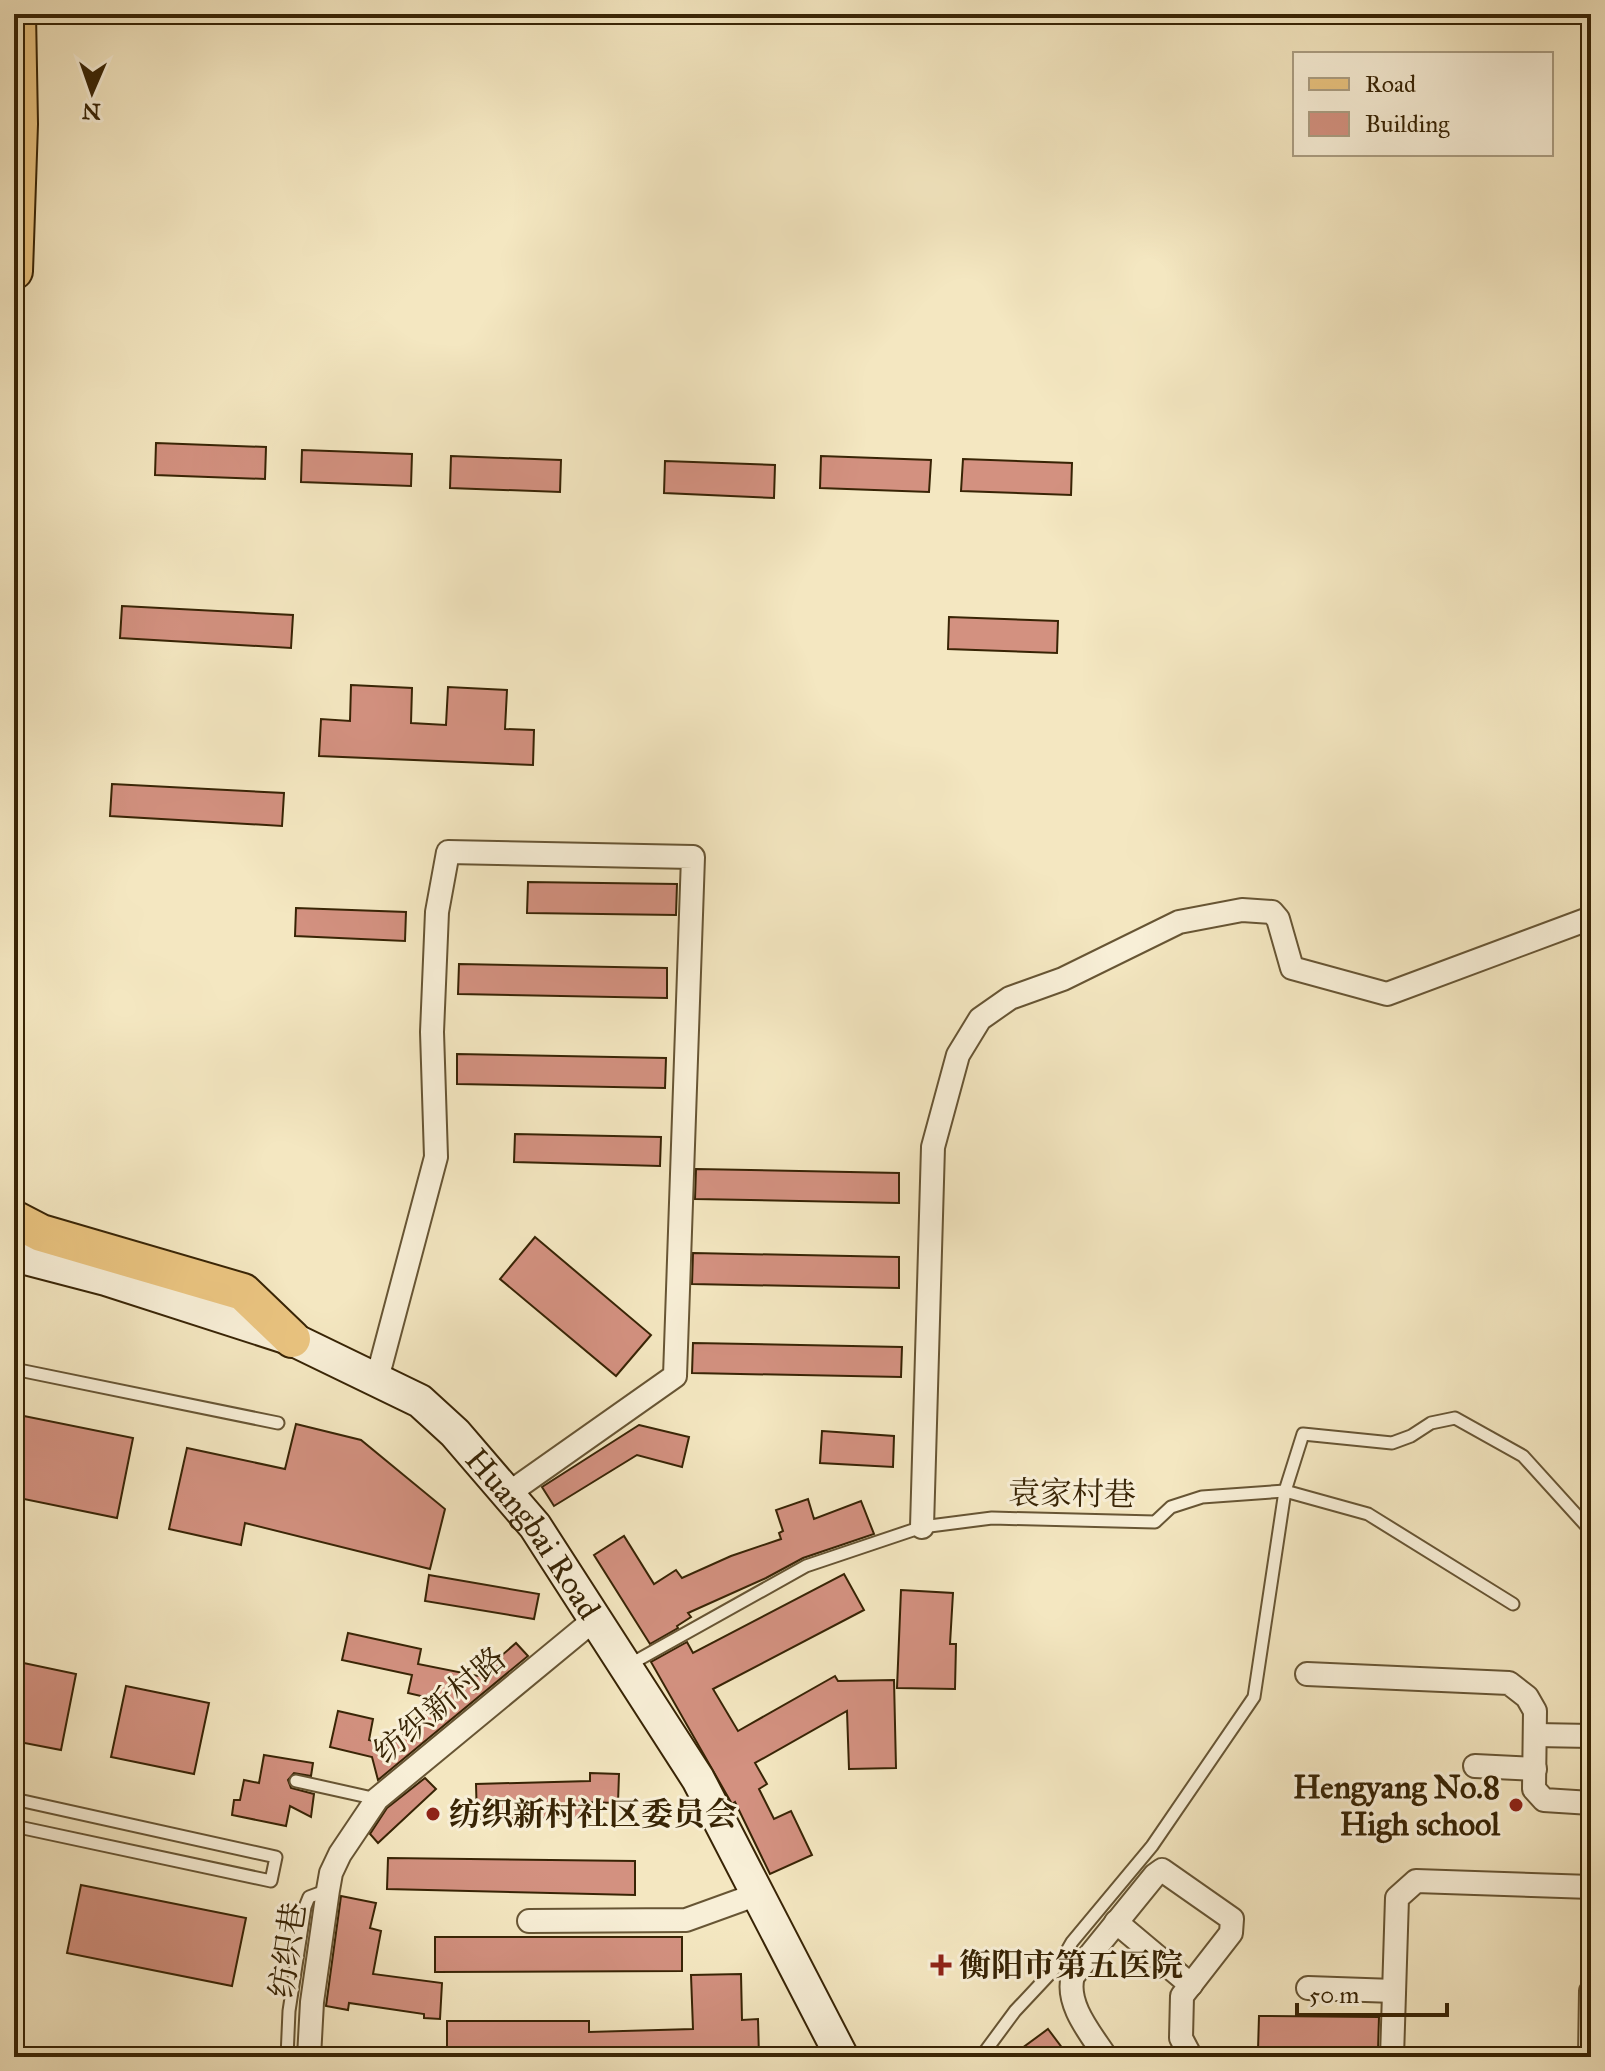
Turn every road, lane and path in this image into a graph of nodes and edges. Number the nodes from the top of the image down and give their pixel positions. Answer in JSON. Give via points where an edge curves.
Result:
{"nodes":[{"id":1,"x":17,"y":14,"type":"edge"},
{"id":2,"x":14,"y":271,"type":"edge"},
{"id":3,"x":1591,"y":918,"type":"edge"},
{"id":4,"x":14,"y":1219,"type":"edge"},
{"id":5,"x":14,"y":1255,"type":"edge"},
{"id":6,"x":292,"y":1339,"type":"junction"},
{"id":7,"x":14,"y":1369,"type":"edge"},
{"id":8,"x":377,"y":1379,"type":"junction"},
{"id":9,"x":278,"y":1423,"type":"dead end"},
{"id":10,"x":1285,"y":1491,"type":"junction"},
{"id":11,"x":509,"y":1493,"type":"junction"},
{"id":12,"x":922,"y":1527,"type":"junction"},
{"id":13,"x":1591,"y":1531,"type":"edge"},
{"id":14,"x":1513,"y":1604,"type":"dead end"},
{"id":15,"x":595,"y":1619,"type":"junction"},
{"id":16,"x":626,"y":1667,"type":"junction"},
{"id":17,"x":1307,"y":1674,"type":"dead end"},
{"id":18,"x":1536,"y":1735,"type":"junction"},
{"id":19,"x":1591,"y":1736,"type":"edge"},
{"id":20,"x":1475,"y":1766,"type":"dead end"},
{"id":21,"x":1535,"y":1769,"type":"junction"},
{"id":22,"x":296,"y":1781,"type":"dead end"},
{"id":23,"x":14,"y":1799,"type":"edge"},
{"id":24,"x":377,"y":1799,"type":"junction"},
{"id":25,"x":1591,"y":1803,"type":"edge"},
{"id":26,"x":14,"y":1826,"type":"edge"},
{"id":27,"x":340,"y":1854,"type":"joint"},
{"id":28,"x":1591,"y":1887,"type":"edge"},
{"id":29,"x":328,"y":1890,"type":"junction"},
{"id":30,"x":758,"y":1894,"type":"junction"},
{"id":31,"x":529,"y":1921,"type":"dead end"},
{"id":32,"x":1116,"y":1922,"type":"junction"},
{"id":33,"x":1191,"y":1985,"type":"junction"},
{"id":34,"x":1308,"y":1988,"type":"dead end"},
{"id":35,"x":1394,"y":1991,"type":"junction"},
{"id":36,"x":1591,"y":1991,"type":"edge"},
{"id":37,"x":1522,"y":2048,"type":"dead end"},
{"id":38,"x":287,"y":2057,"type":"edge"},
{"id":39,"x":309,"y":2057,"type":"edge"},
{"id":40,"x":842,"y":2057,"type":"edge"},
{"id":41,"x":981,"y":2057,"type":"edge"},
{"id":42,"x":1106,"y":2057,"type":"edge"},
{"id":43,"x":1191,"y":2057,"type":"edge"},
{"id":44,"x":1392,"y":2057,"type":"edge"},
{"id":45,"x":1522,"y":2057,"type":"edge"},
{"id":46,"x":1589,"y":2057,"type":"edge"}],
"edges":[{"from":1,"to":2,"type":"main road"},
{"from":3,"to":12,"type":"street","via":[[1387,994],[1292,968],[1272,912],[1242,910],[1179,922],[1063,979],[1010,998],[980,1019],[958,1055],[933,1147]]},
{"from":4,"to":6,"type":"main road","via":[[41,1233],[243,1292]]},
{"from":5,"to":6,"type":"main road","name":"Huangbai Road"},
{"from":6,"to":8,"type":"main road","name":"Huangbai Road"},
{"from":7,"to":9,"type":"lane"},
{"from":8,"to":11,"type":"main road","name":"Huangbai Road","via":[[420,1401]]},
{"from":8,"to":11,"type":"street","via":[[436,1157],[436,927],[448,852],[693,857],[675,1376]]},
{"from":10,"to":12,"type":"lane","name":"袁家村巷","via":[[1202,1497],[1171,1507],[1155,1522],[992,1518]]},
{"from":10,"to":13,"type":"lane","via":[[1303,1434],[1392,1443],[1431,1423],[1455,1418],[1523,1456]]},
{"from":10,"to":14,"type":"lane","name":"袁家村巷","via":[[1368,1514]]},
{"from":10,"to":41,"type":"lane","via":[[1254,1697],[1152,1846]]},
{"from":11,"to":15,"type":"main road","name":"Huangbai Road"},
{"from":12,"to":16,"type":"lane","name":"袁家村巷","via":[[806,1566]]},
{"from":15,"to":16,"type":"main road","name":"Huangbai Road"},
{"from":15,"to":24,"type":"street","name":"纺织新村路"},
{"from":16,"to":30,"type":"main road","name":"Huangbai Road","via":[[698,1779]]},
{"from":17,"to":18,"type":"street","via":[[1509,1683],[1535,1711]]},
{"from":18,"to":19,"type":"street"},
{"from":18,"to":21,"type":"street"},
{"from":20,"to":21,"type":"street"},
{"from":21,"to":25,"type":"street","via":[[1534,1789],[1544,1800]]},
{"from":22,"to":24,"type":"lane"},
{"from":23,"to":26,"type":"lane","via":[[276,1857],[271,1881]]},
{"from":24,"to":27,"type":"street","name":"纺织新村路"},
{"from":27,"to":29,"type":"street","name":"纺织巷"},
{"from":28,"to":35,"type":"street","via":[[1416,1881],[1397,1898]]},
{"from":29,"to":38,"type":"lane","via":[[309,1897],[305,1907]]},
{"from":29,"to":39,"type":"street","name":"纺织巷"},
{"from":30,"to":31,"type":"street","via":[[686,1920]]},
{"from":30,"to":40,"type":"main road","name":"Huangbai Road"},
{"from":32,"to":33,"type":"street"},
{"from":32,"to":33,"type":"street","via":[[1162,1870],[1232,1919],[1231,1933]]},
{"from":32,"to":42,"type":"street","via":[[1070,1986],[1071,1998]]},
{"from":33,"to":43,"type":"street","via":[[1182,1996],[1181,2038]]},
{"from":34,"to":35,"type":"street"},
{"from":35,"to":44,"type":"street"},
{"from":36,"to":46,"type":"street"},
{"from":37,"to":45,"type":"path"}]}
